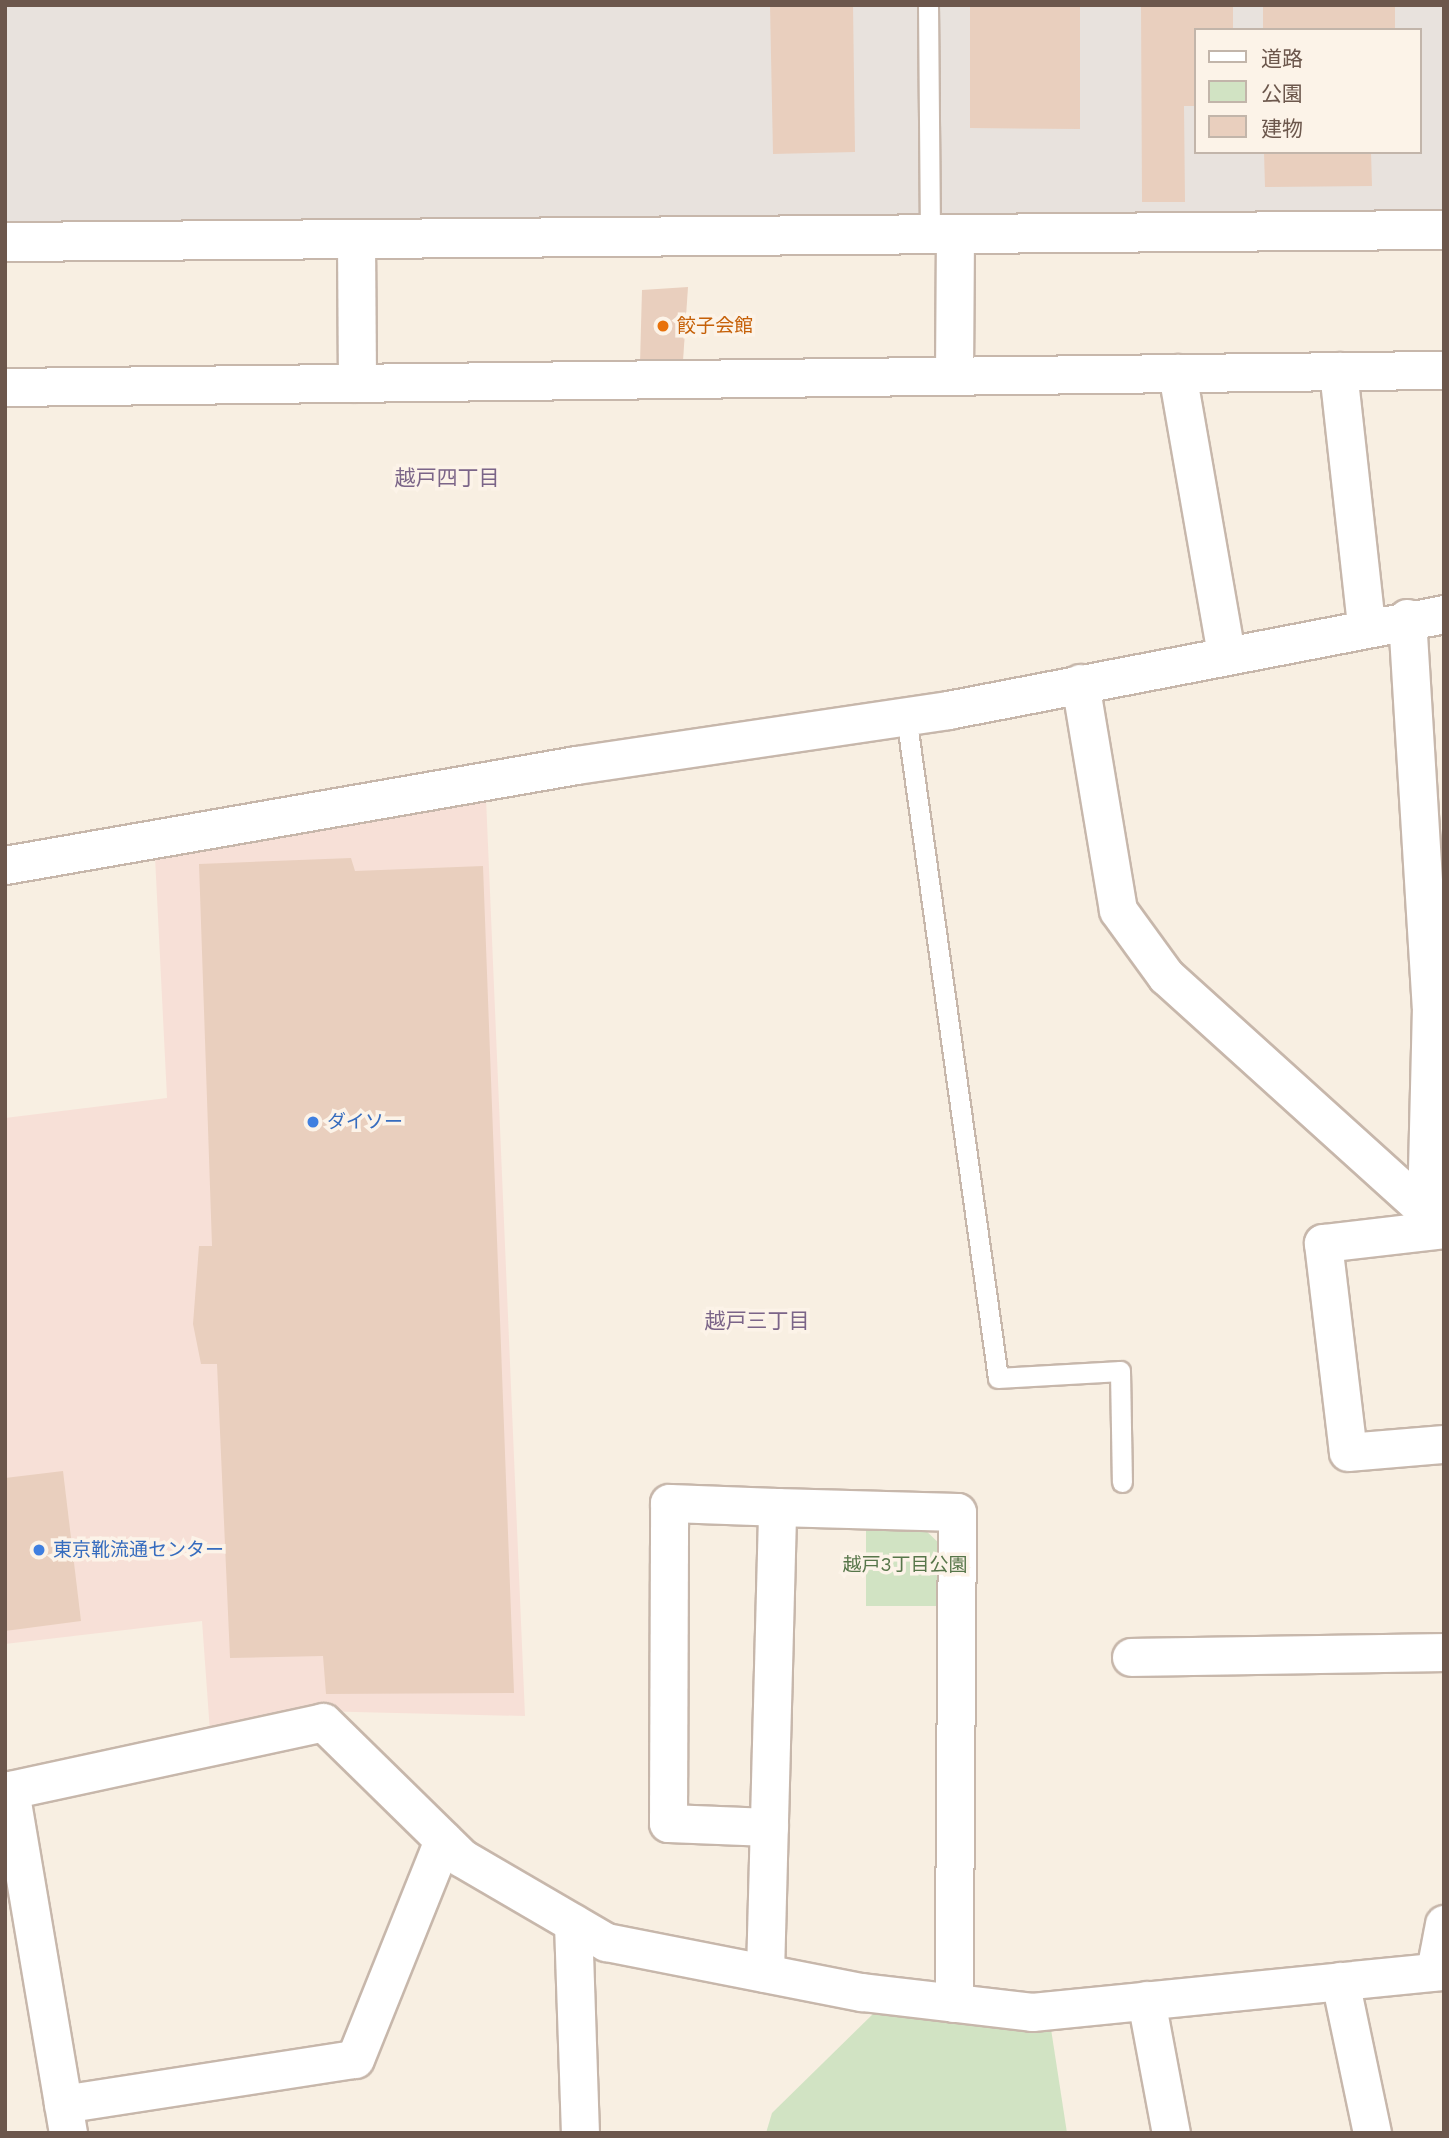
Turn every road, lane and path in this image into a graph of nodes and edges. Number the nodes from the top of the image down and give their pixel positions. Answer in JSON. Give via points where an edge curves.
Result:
{"nodes":[{"id":1,"x":928,"y":5,"type":"edge"},
{"id":2,"x":1444,"y":230,"type":"edge"},
{"id":3,"x":943,"y":233,"type":"junction"},
{"id":4,"x":356,"y":239,"type":"junction"},
{"id":5,"x":5,"y":242,"type":"edge"},
{"id":6,"x":1444,"y":370,"type":"edge"},
{"id":7,"x":1338,"y":371,"type":"junction"},
{"id":8,"x":1177,"y":373,"type":"junction"},
{"id":9,"x":954,"y":376,"type":"junction"},
{"id":10,"x":357,"y":383,"type":"junction"},
{"id":11,"x":5,"y":387,"type":"edge"},
{"id":12,"x":1444,"y":614,"type":"edge"},
{"id":13,"x":1407,"y":618,"type":"junction"},
{"id":14,"x":1366,"y":625,"type":"junction"},
{"id":15,"x":1226,"y":654,"type":"junction"},
{"id":16,"x":1080,"y":683,"type":"junction"},
{"id":17,"x":906,"y":716,"type":"junction"},
{"id":18,"x":5,"y":865,"type":"edge"},
{"id":19,"x":1438,"y":1007,"type":"edge"},
{"id":20,"x":1438,"y":1222,"type":"edge"},
{"id":21,"x":1444,"y":1444,"type":"edge"},
{"id":22,"x":1122,"y":1482,"type":"dead end"},
{"id":23,"x":777,"y":1507,"type":"junction"},
{"id":24,"x":1444,"y":1652,"type":"edge"},
{"id":25,"x":1131,"y":1657,"type":"dead end"},
{"id":26,"x":8,"y":1790,"type":"edge"},
{"id":27,"x":769,"y":1827,"type":"junction"},
{"id":28,"x":443,"y":1840,"type":"junction"},
{"id":29,"x":573,"y":1923,"type":"junction"},
{"id":30,"x":1444,"y":1924,"type":"edge"},
{"id":31,"x":1440,"y":1971,"type":"edge"},
{"id":32,"x":765,"y":1973,"type":"junction"},
{"id":33,"x":1340,"y":1981,"type":"junction"},
{"id":34,"x":1146,"y":2000,"type":"junction"},
{"id":35,"x":954,"y":2003,"type":"junction"},
{"id":36,"x":65,"y":2118,"type":"edge"},
{"id":37,"x":580,"y":2133,"type":"edge"},
{"id":38,"x":1171,"y":2133,"type":"edge"},
{"id":39,"x":1372,"y":2133,"type":"edge"}],
"edges":[{"from":1,"to":3,"type":"lane"},
{"from":2,"to":3,"type":"street"},
{"from":3,"to":4,"type":"street"},
{"from":3,"to":9,"type":"street"},
{"from":4,"to":5,"type":"street"},
{"from":4,"to":10,"type":"street"},
{"from":6,"to":7,"type":"street"},
{"from":7,"to":8,"type":"street"},
{"from":7,"to":14,"type":"street"},
{"from":8,"to":9,"type":"street"},
{"from":8,"to":15,"type":"street"},
{"from":9,"to":10,"type":"street"},
{"from":10,"to":11,"type":"street"},
{"from":12,"to":13,"type":"street"},
{"from":13,"to":14,"type":"street"},
{"from":13,"to":19,"type":"street"},
{"from":14,"to":15,"type":"street"},
{"from":15,"to":16,"type":"street"},
{"from":16,"to":17,"type":"street"},
{"from":16,"to":20,"type":"street","via":[[1118,910],[1166,976]]},
{"from":17,"to":18,"type":"street","via":[[576,765]]},
{"from":17,"to":22,"type":"lane","via":[[998,1378],[1120,1371]]},
{"from":19,"to":20,"type":"street"},
{"from":20,"to":21,"type":"street","via":[[1323,1243],[1348,1452]]},
{"from":23,"to":27,"type":"street"},
{"from":23,"to":27,"type":"street","via":[[669,1503],[668,1823]]},
{"from":23,"to":35,"type":"street","via":[[957,1512]]},
{"from":24,"to":25,"type":"street"},
{"from":26,"to":28,"type":"street","via":[[323,1722]]},
{"from":26,"to":36,"type":"street"},
{"from":27,"to":32,"type":"street"},
{"from":28,"to":29,"type":"street","via":[[462,1858]]},
{"from":28,"to":36,"type":"street","via":[[355,2059]]},
{"from":29,"to":32,"type":"street","via":[[606,1942]]},
{"from":29,"to":37,"type":"street"},
{"from":30,"to":31,"type":"street"},
{"from":31,"to":33,"type":"street"},
{"from":32,"to":35,"type":"street"},
{"from":33,"to":34,"type":"street"},
{"from":33,"to":39,"type":"street"},
{"from":34,"to":35,"type":"street","via":[[1032,2011]]},
{"from":34,"to":38,"type":"street"}]}
